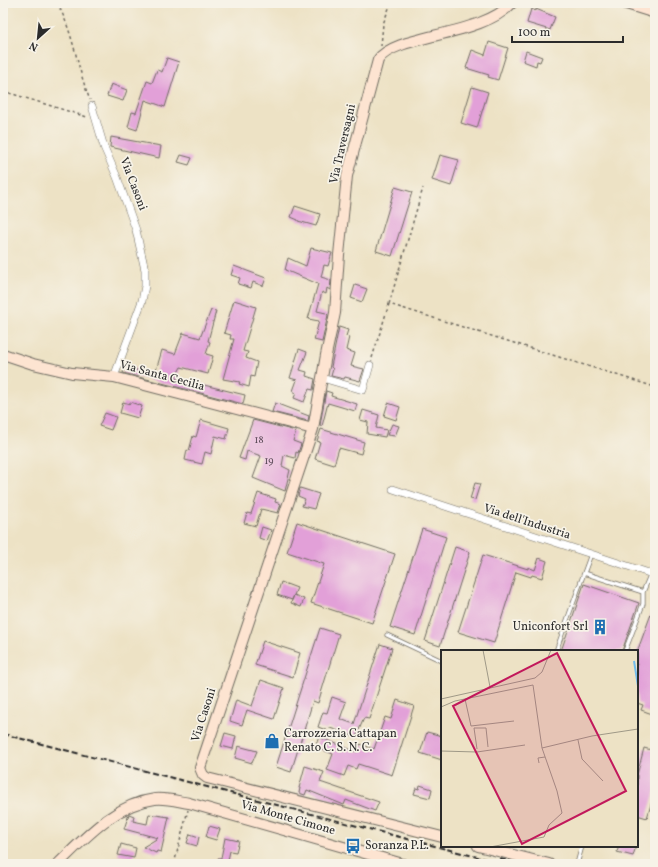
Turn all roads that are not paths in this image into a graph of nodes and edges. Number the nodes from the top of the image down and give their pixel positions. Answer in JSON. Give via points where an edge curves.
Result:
{"nodes":[{"id":1,"x":512,"y":3,"type":"edge"},
{"id":2,"x":623,"y":3,"type":"edge"},
{"id":3,"x":655,"y":13,"type":"edge"},
{"id":4,"x":92,"y":106,"type":"road end"},
{"id":5,"x":3,"y":354,"type":"edge"},
{"id":6,"x":370,"y":366,"type":"road end"},
{"id":7,"x":114,"y":376,"type":"junction"},
{"id":8,"x":322,"y":378,"type":"junction"},
{"id":9,"x":313,"y":429,"type":"junction"},
{"id":10,"x":394,"y":489,"type":"dead end"},
{"id":11,"x":591,"y":554,"type":"junction"},
{"id":12,"x":584,"y":573,"type":"junction"},
{"id":13,"x":653,"y":574,"type":"edge"},
{"id":14,"x":643,"y":592,"type":"junction"},
{"id":15,"x":387,"y":635,"type":"dead end"},
{"id":16,"x":556,"y":650,"type":"edge"},
{"id":17,"x":625,"y":650,"type":"edge"},
{"id":18,"x":441,"y":661,"type":"edge"},
{"id":19,"x":441,"y":837,"type":"edge"},
{"id":20,"x":482,"y":847,"type":"edge"},
{"id":21,"x":582,"y":847,"type":"edge"},
{"id":22,"x":58,"y":864,"type":"edge"},
{"id":23,"x":403,"y":864,"type":"edge"},
{"id":24,"x":549,"y":864,"type":"edge"},
{"id":25,"x":577,"y":864,"type":"edge"}],
"edges":[{"from":1,"to":8,"type":"street","name":"Via Traversagni","via":[[506,10],[478,25],[400,45],[381,55],[378,60],[347,176],[335,313]]},
{"from":2,"to":3,"type":"street"},
{"from":4,"to":7,"type":"street","name":"Via Casoni","via":[[104,147],[136,230],[145,275],[142,301]]},
{"from":5,"to":7,"type":"street","name":"Via Santa Cecilia","via":[[72,373]]},
{"from":6,"to":8,"type":"street","via":[[363,390]]},
{"from":7,"to":9,"type":"street","name":"Via Santa Cecilia"},
{"from":8,"to":9,"type":"street","name":"Via Traversagni"},
{"from":9,"to":19,"type":"street","name":"Via Casoni","via":[[201,771],[207,778]]},
{"from":10,"to":11,"type":"street","name":"Via dell'Industria"},
{"from":11,"to":12,"type":"lane"},
{"from":11,"to":13,"type":"street","name":"Via dell'Industria"},
{"from":12,"to":14,"type":"lane"},
{"from":12,"to":16,"type":"lane"},
{"from":13,"to":14,"type":"lane"},
{"from":14,"to":17,"type":"lane","via":[[643,604]]},
{"from":15,"to":18,"type":"lane"},
{"from":20,"to":24,"type":"street"},
{"from":21,"to":25,"type":"lane"},
{"from":22,"to":23,"type":"street","name":"Via Monte Cimone","via":[[98,826],[121,810],[154,800],[189,803]]}]}
